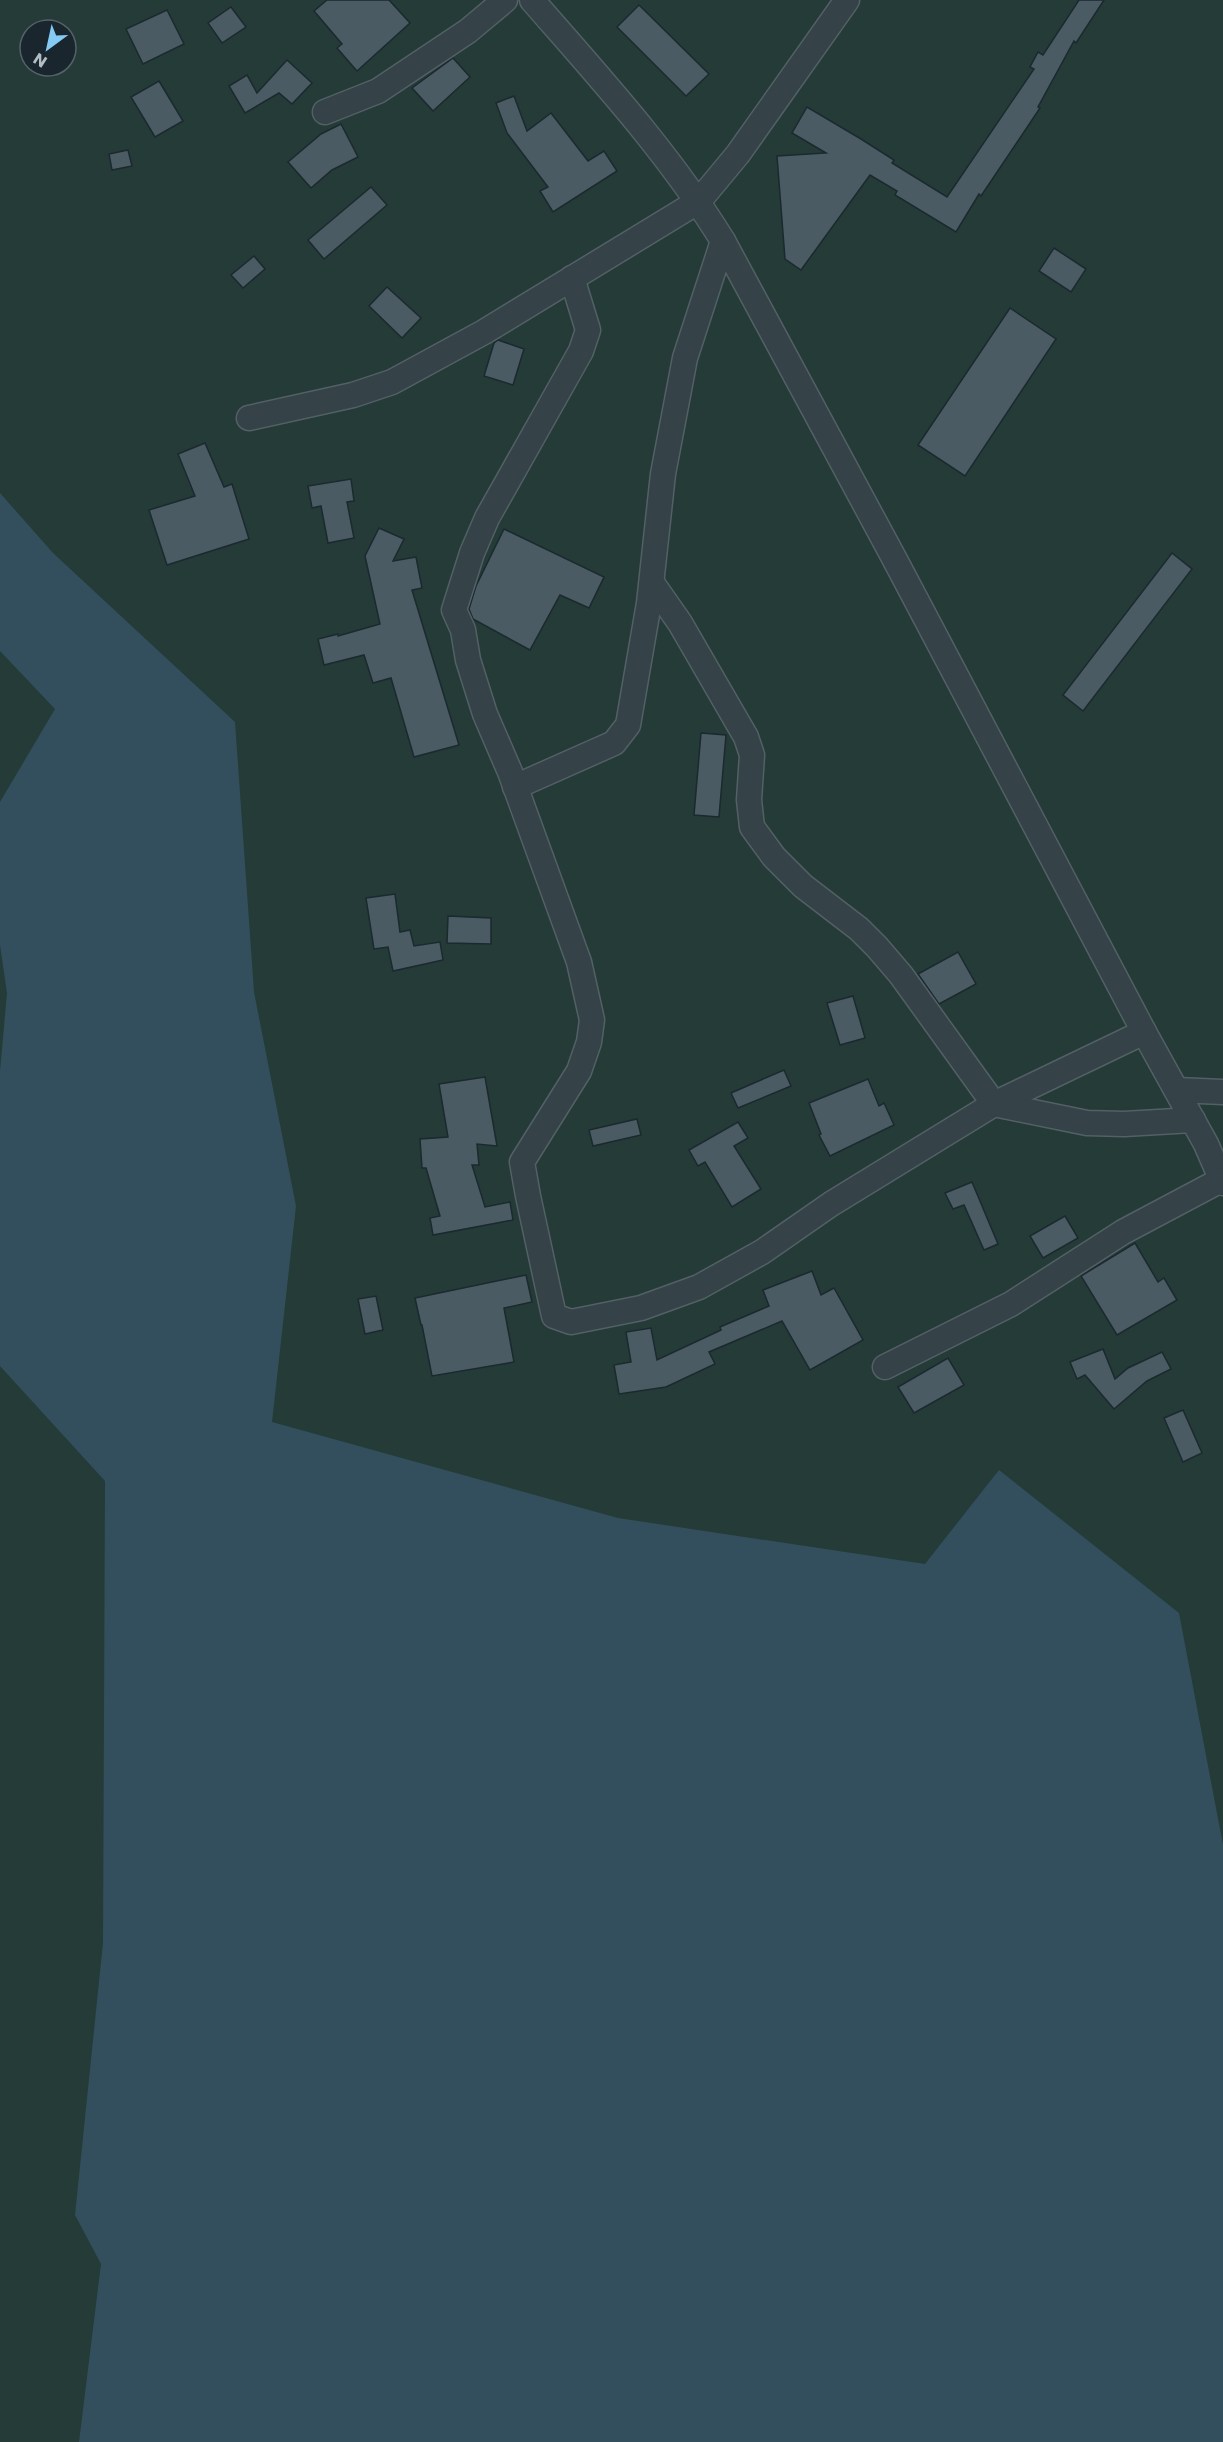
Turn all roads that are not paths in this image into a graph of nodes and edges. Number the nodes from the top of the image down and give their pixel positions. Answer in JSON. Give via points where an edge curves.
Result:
{"nodes":[{"id":1,"x":505,"y":0,"type":"edge"},
{"id":2,"x":532,"y":0,"type":"edge"},
{"id":3,"x":847,"y":0,"type":"edge"},
{"id":4,"x":325,"y":112,"type":"dead end"},
{"id":5,"x":699,"y":201,"type":"junction"},
{"id":6,"x":723,"y":241,"type":"junction"},
{"id":7,"x":572,"y":278,"type":"junction"},
{"id":8,"x":249,"y":418,"type":"dead end"},
{"id":9,"x":652,"y":583,"type":"junction"},
{"id":10,"x":515,"y":788,"type":"junction"},
{"id":11,"x":1144,"y":1032,"type":"junction"},
{"id":12,"x":1177,"y":1090,"type":"junction"},
{"id":13,"x":1223,"y":1092,"type":"edge"},
{"id":14,"x":993,"y":1104,"type":"junction"},
{"id":15,"x":1193,"y":1120,"type":"junction"},
{"id":16,"x":1222,"y":1181,"type":"edge"},
{"id":17,"x":885,"y":1367,"type":"dead end"}],
"edges":[{"from":1,"to":4,"type":"street","via":[[468,31],[378,91]]},
{"from":2,"to":5,"type":"street","via":[[630,113]]},
{"from":3,"to":5,"type":"street","via":[[738,154]]},
{"from":5,"to":6,"type":"street"},
{"from":5,"to":7,"type":"street"},
{"from":6,"to":9,"type":"street","via":[[685,358],[663,474]]},
{"from":6,"to":11,"type":"street"},
{"from":7,"to":8,"type":"street","via":[[392,382],[354,395]]},
{"from":7,"to":10,"type":"street","via":[[588,330],[581,351],[487,518],[454,610],[485,714]]},
{"from":9,"to":10,"type":"street","via":[[628,725],[614,743]]},
{"from":9,"to":14,"type":"street","via":[[680,623],[746,738],[752,755],[749,800],[753,827],[774,857],[803,886],[877,947]]},
{"from":10,"to":14,"type":"street","via":[[579,962],[592,1020],[579,1071],[522,1162],[554,1317],[571,1322],[631,1310],[699,1287],[762,1252],[831,1204]]},
{"from":11,"to":12,"type":"street"},
{"from":11,"to":14,"type":"street"},
{"from":12,"to":13,"type":"street"},
{"from":12,"to":15,"type":"street"},
{"from":14,"to":15,"type":"street","via":[[1087,1123]]},
{"from":15,"to":16,"type":"street"},
{"from":16,"to":17,"type":"street","via":[[1123,1232],[1011,1304]]}]}
